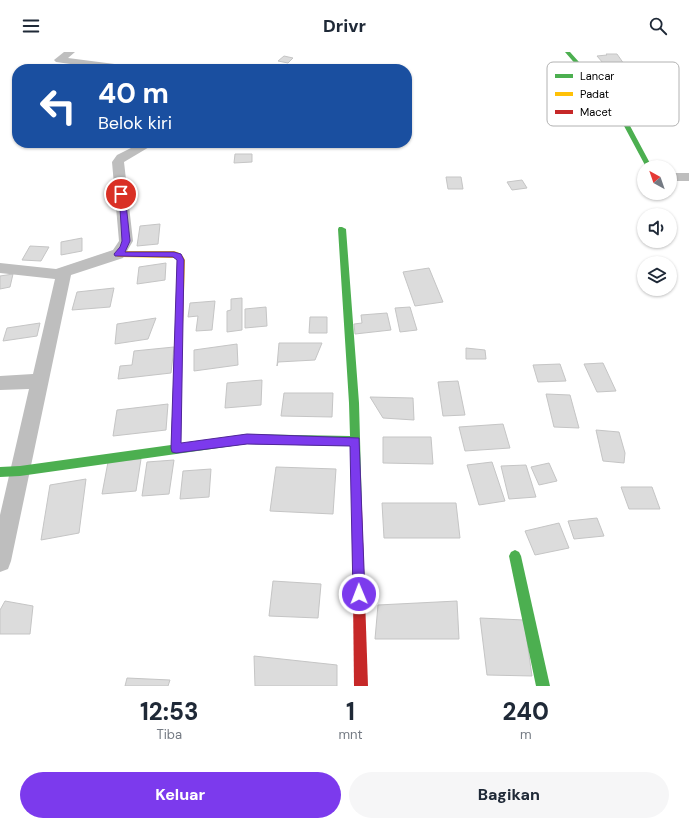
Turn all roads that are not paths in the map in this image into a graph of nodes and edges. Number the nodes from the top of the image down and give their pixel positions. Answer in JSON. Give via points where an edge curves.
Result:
{"nodes":[{"id":1,"x":70,"y":52,"type":"edge"},
{"id":2,"x":567,"y":52,"type":"edge"},
{"id":3,"x":576,"y":62,"type":"edge"},
{"id":4,"x":91,"y":64,"type":"edge"},
{"id":5,"x":627,"y":126,"type":"edge"},
{"id":6,"x":141,"y":148,"type":"edge"},
{"id":7,"x":645,"y":160,"type":"edge"},
{"id":8,"x":677,"y":177,"type":"edge"},
{"id":9,"x":689,"y":177,"type":"edge"},
{"id":10,"x":342,"y":229,"type":"dead end"},
{"id":11,"x":118,"y":254,"type":"junction"},
{"id":12,"x":0,"y":268,"type":"edge"},
{"id":13,"x":64,"y":272,"type":"junction"},
{"id":14,"x":40,"y":381,"type":"junction"},
{"id":15,"x":0,"y":383,"type":"edge"},
{"id":16,"x":355,"y":441,"type":"junction"},
{"id":17,"x":176,"y":448,"type":"junction"},
{"id":18,"x":20,"y":471,"type":"junction"},
{"id":19,"x":0,"y":472,"type":"edge"},
{"id":20,"x":515,"y":556,"type":"dead end"},
{"id":21,"x":0,"y":561,"type":"edge"},
{"id":22,"x":361,"y":686,"type":"edge"},
{"id":23,"x":543,"y":686,"type":"edge"}],
"edges":[{"from":1,"to":4,"type":"street","via":[[59,60]]},
{"from":2,"to":3,"type":"street"},
{"from":5,"to":7,"type":"street"},
{"from":6,"to":11,"type":"street","via":[[119,160],[126,241]]},
{"from":8,"to":9,"type":"street"},
{"from":10,"to":16,"type":"street"},
{"from":11,"to":13,"type":"street"},
{"from":11,"to":17,"type":"street","via":[[174,254],[181,260]]},
{"from":12,"to":13,"type":"street","via":[[56,274]]},
{"from":13,"to":14,"type":"street"},
{"from":14,"to":15,"type":"street"},
{"from":14,"to":18,"type":"street"},
{"from":16,"to":17,"type":"street","via":[[247,439]]},
{"from":16,"to":22,"type":"street"},
{"from":17,"to":18,"type":"street"},
{"from":18,"to":19,"type":"street"},
{"from":18,"to":21,"type":"street"},
{"from":20,"to":23,"type":"street"}]}
